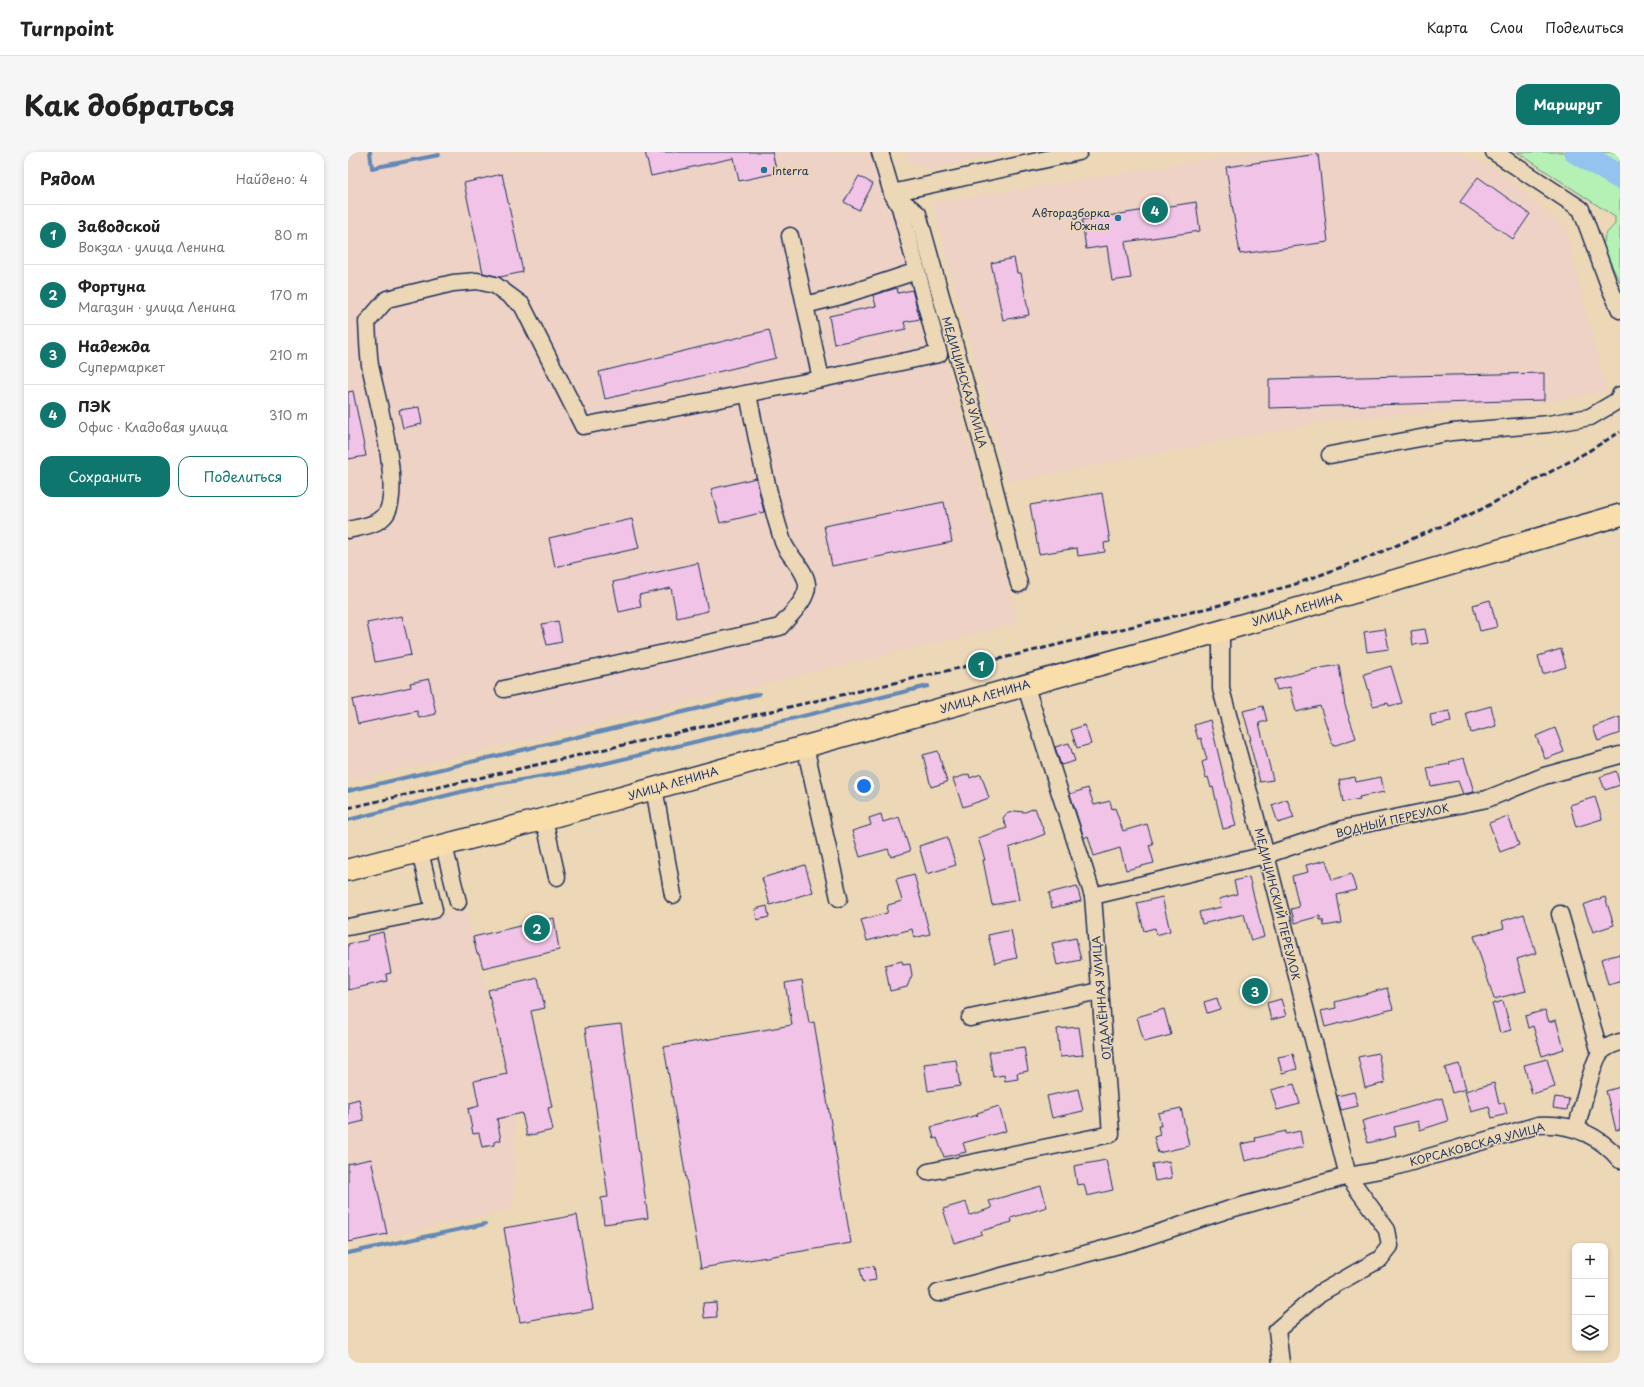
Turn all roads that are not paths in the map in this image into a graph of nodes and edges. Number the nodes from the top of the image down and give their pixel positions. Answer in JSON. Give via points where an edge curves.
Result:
{"nodes":[{"id":1,"x":880,"y":152,"type":"edge"},
{"id":2,"x":1079,"y":152,"type":"edge"},
{"id":3,"x":1494,"y":152,"type":"edge"},
{"id":4,"x":892,"y":193,"type":"junction"},
{"id":5,"x":790,"y":236,"type":"dead end"},
{"id":6,"x":917,"y":271,"type":"junction"},
{"id":7,"x":805,"y":305,"type":"junction"},
{"id":8,"x":1620,"y":310,"type":"edge"},
{"id":9,"x":820,"y":379,"type":"junction"},
{"id":10,"x":748,"y":394,"type":"junction"},
{"id":11,"x":1620,"y":395,"type":"edge"},
{"id":12,"x":1330,"y":454,"type":"dead end"},
{"id":13,"x":1620,"y":515,"type":"edge"},
{"id":14,"x":348,"y":530,"type":"edge"},
{"id":15,"x":1019,"y":584,"type":"dead end"},
{"id":16,"x":1221,"y":631,"type":"junction"},
{"id":17,"x":1025,"y":684,"type":"junction"},
{"id":18,"x":504,"y":689,"type":"dead end"},
{"id":19,"x":805,"y":746,"type":"junction"},
{"id":20,"x":1620,"y":755,"type":"edge"},
{"id":21,"x":654,"y":788,"type":"junction"},
{"id":22,"x":544,"y":819,"type":"junction"},
{"id":23,"x":444,"y":846,"type":"junction"},
{"id":24,"x":420,"y":852,"type":"junction"},
{"id":25,"x":1266,"y":855,"type":"junction"},
{"id":26,"x":348,"y":870,"type":"edge"},
{"id":27,"x":557,"y":877,"type":"dead end"},
{"id":28,"x":673,"y":895,"type":"dead end"},
{"id":29,"x":1093,"y":896,"type":"junction"},
{"id":30,"x":838,"y":898,"type":"dead end"},
{"id":31,"x":458,"y":902,"type":"dead end"},
{"id":32,"x":1560,"y":914,"type":"dead end"},
{"id":33,"x":348,"y":926,"type":"edge"},
{"id":34,"x":1100,"y":992,"type":"junction"},
{"id":35,"x":970,"y":1018,"type":"dead end"},
{"id":36,"x":1620,"y":1042,"type":"edge"},
{"id":37,"x":1600,"y":1053,"type":"junction"},
{"id":38,"x":1576,"y":1129,"type":"junction"},
{"id":39,"x":1620,"y":1160,"type":"edge"},
{"id":40,"x":928,"y":1172,"type":"dead end"},
{"id":41,"x":1348,"y":1176,"type":"junction"},
{"id":42,"x":938,"y":1293,"type":"dead end"},
{"id":43,"x":1281,"y":1363,"type":"edge"}],
"edges":[{"from":1,"to":4,"type":"street"},
{"from":2,"to":4,"type":"street"},
{"from":3,"to":8,"type":"street","via":[[1581,209]]},
{"from":4,"to":6,"type":"street","via":[[900,207]]},
{"from":4,"to":15,"type":"street","name":"МЕДИЦИНСКАЯ УЛИЦА","via":[[918,214]]},
{"from":5,"to":7,"type":"street"},
{"from":6,"to":7,"type":"street"},
{"from":6,"to":9,"type":"street","via":[[939,354]]},
{"from":7,"to":9,"type":"street"},
{"from":9,"to":10,"type":"street"},
{"from":10,"to":14,"type":"street","via":[[584,426],[522,305],[503,290],[495,285],[477,281],[453,282],[386,299],[367,322],[370,362],[391,470],[392,499],[386,514],[377,521]]},
{"from":10,"to":18,"type":"street","via":[[770,498],[784,544],[807,583],[805,595],[780,627]]},
{"from":11,"to":12,"type":"street","via":[[1617,401],[1590,416],[1548,424],[1452,432]]},
{"from":13,"to":16,"type":"main road","name":"УЛИЦА ЛЕНИНА"},
{"from":16,"to":17,"type":"main road","name":"УЛИЦА ЛЕНИНА"},
{"from":16,"to":25,"type":"street","name":"МЕДИЦИНСКИЙ ПЕРЕУЛОК","via":[[1221,689]]},
{"from":17,"to":19,"type":"main road","name":"УЛИЦА ЛЕНИНА"},
{"from":17,"to":29,"type":"street","name":"ОТДАЛЁННАЯ УЛИЦА"},
{"from":19,"to":21,"type":"main road","name":"УЛИЦА ЛЕНИНА"},
{"from":19,"to":30,"type":"street"},
{"from":20,"to":25,"type":"street","name":"ВОДНЫЙ ПЕРЕУЛОК","via":[[1544,776],[1487,799],[1346,828]]},
{"from":21,"to":22,"type":"main road","name":"УЛИЦА ЛЕНИНА"},
{"from":21,"to":28,"type":"street"},
{"from":22,"to":23,"type":"main road","name":"УЛИЦА ЛЕНИНА"},
{"from":22,"to":27,"type":"street"},
{"from":23,"to":24,"type":"main road","name":"УЛИЦА ЛЕНИНА"},
{"from":23,"to":31,"type":"street"},
{"from":24,"to":26,"type":"main road","name":"УЛИЦА ЛЕНИНА"},
{"from":24,"to":33,"type":"street","via":[[434,910]]},
{"from":25,"to":29,"type":"street","name":"ВОДНЫЙ ПЕРЕУЛОК"},
{"from":25,"to":41,"type":"street","name":"МЕДИЦИНСКИЙ ПЕРЕУЛОК"},
{"from":29,"to":34,"type":"street","name":"ОТДАЛЁННАЯ УЛИЦА"},
{"from":32,"to":37,"type":"street"},
{"from":34,"to":35,"type":"street"},
{"from":34,"to":40,"type":"street","name":"ОТДАЛЁННАЯ УЛИЦА","via":[[1111,1134]]},
{"from":36,"to":37,"type":"street","via":[[1612,1044]]},
{"from":37,"to":38,"type":"street"},
{"from":38,"to":39,"type":"street","name":"КОРСАКОВСКАЯ УЛИЦА","via":[[1604,1144]]},
{"from":38,"to":41,"type":"street","name":"КОРСАКОВСКАЯ УЛИЦА","via":[[1556,1124],[1538,1125],[1391,1168]]},
{"from":41,"to":42,"type":"street","name":"КОРСАКОВСКАЯ УЛИЦА","via":[[1227,1210],[1134,1241]]},
{"from":41,"to":43,"type":"street","via":[[1387,1230],[1390,1246],[1380,1259],[1320,1293],[1277,1330]]}]}
